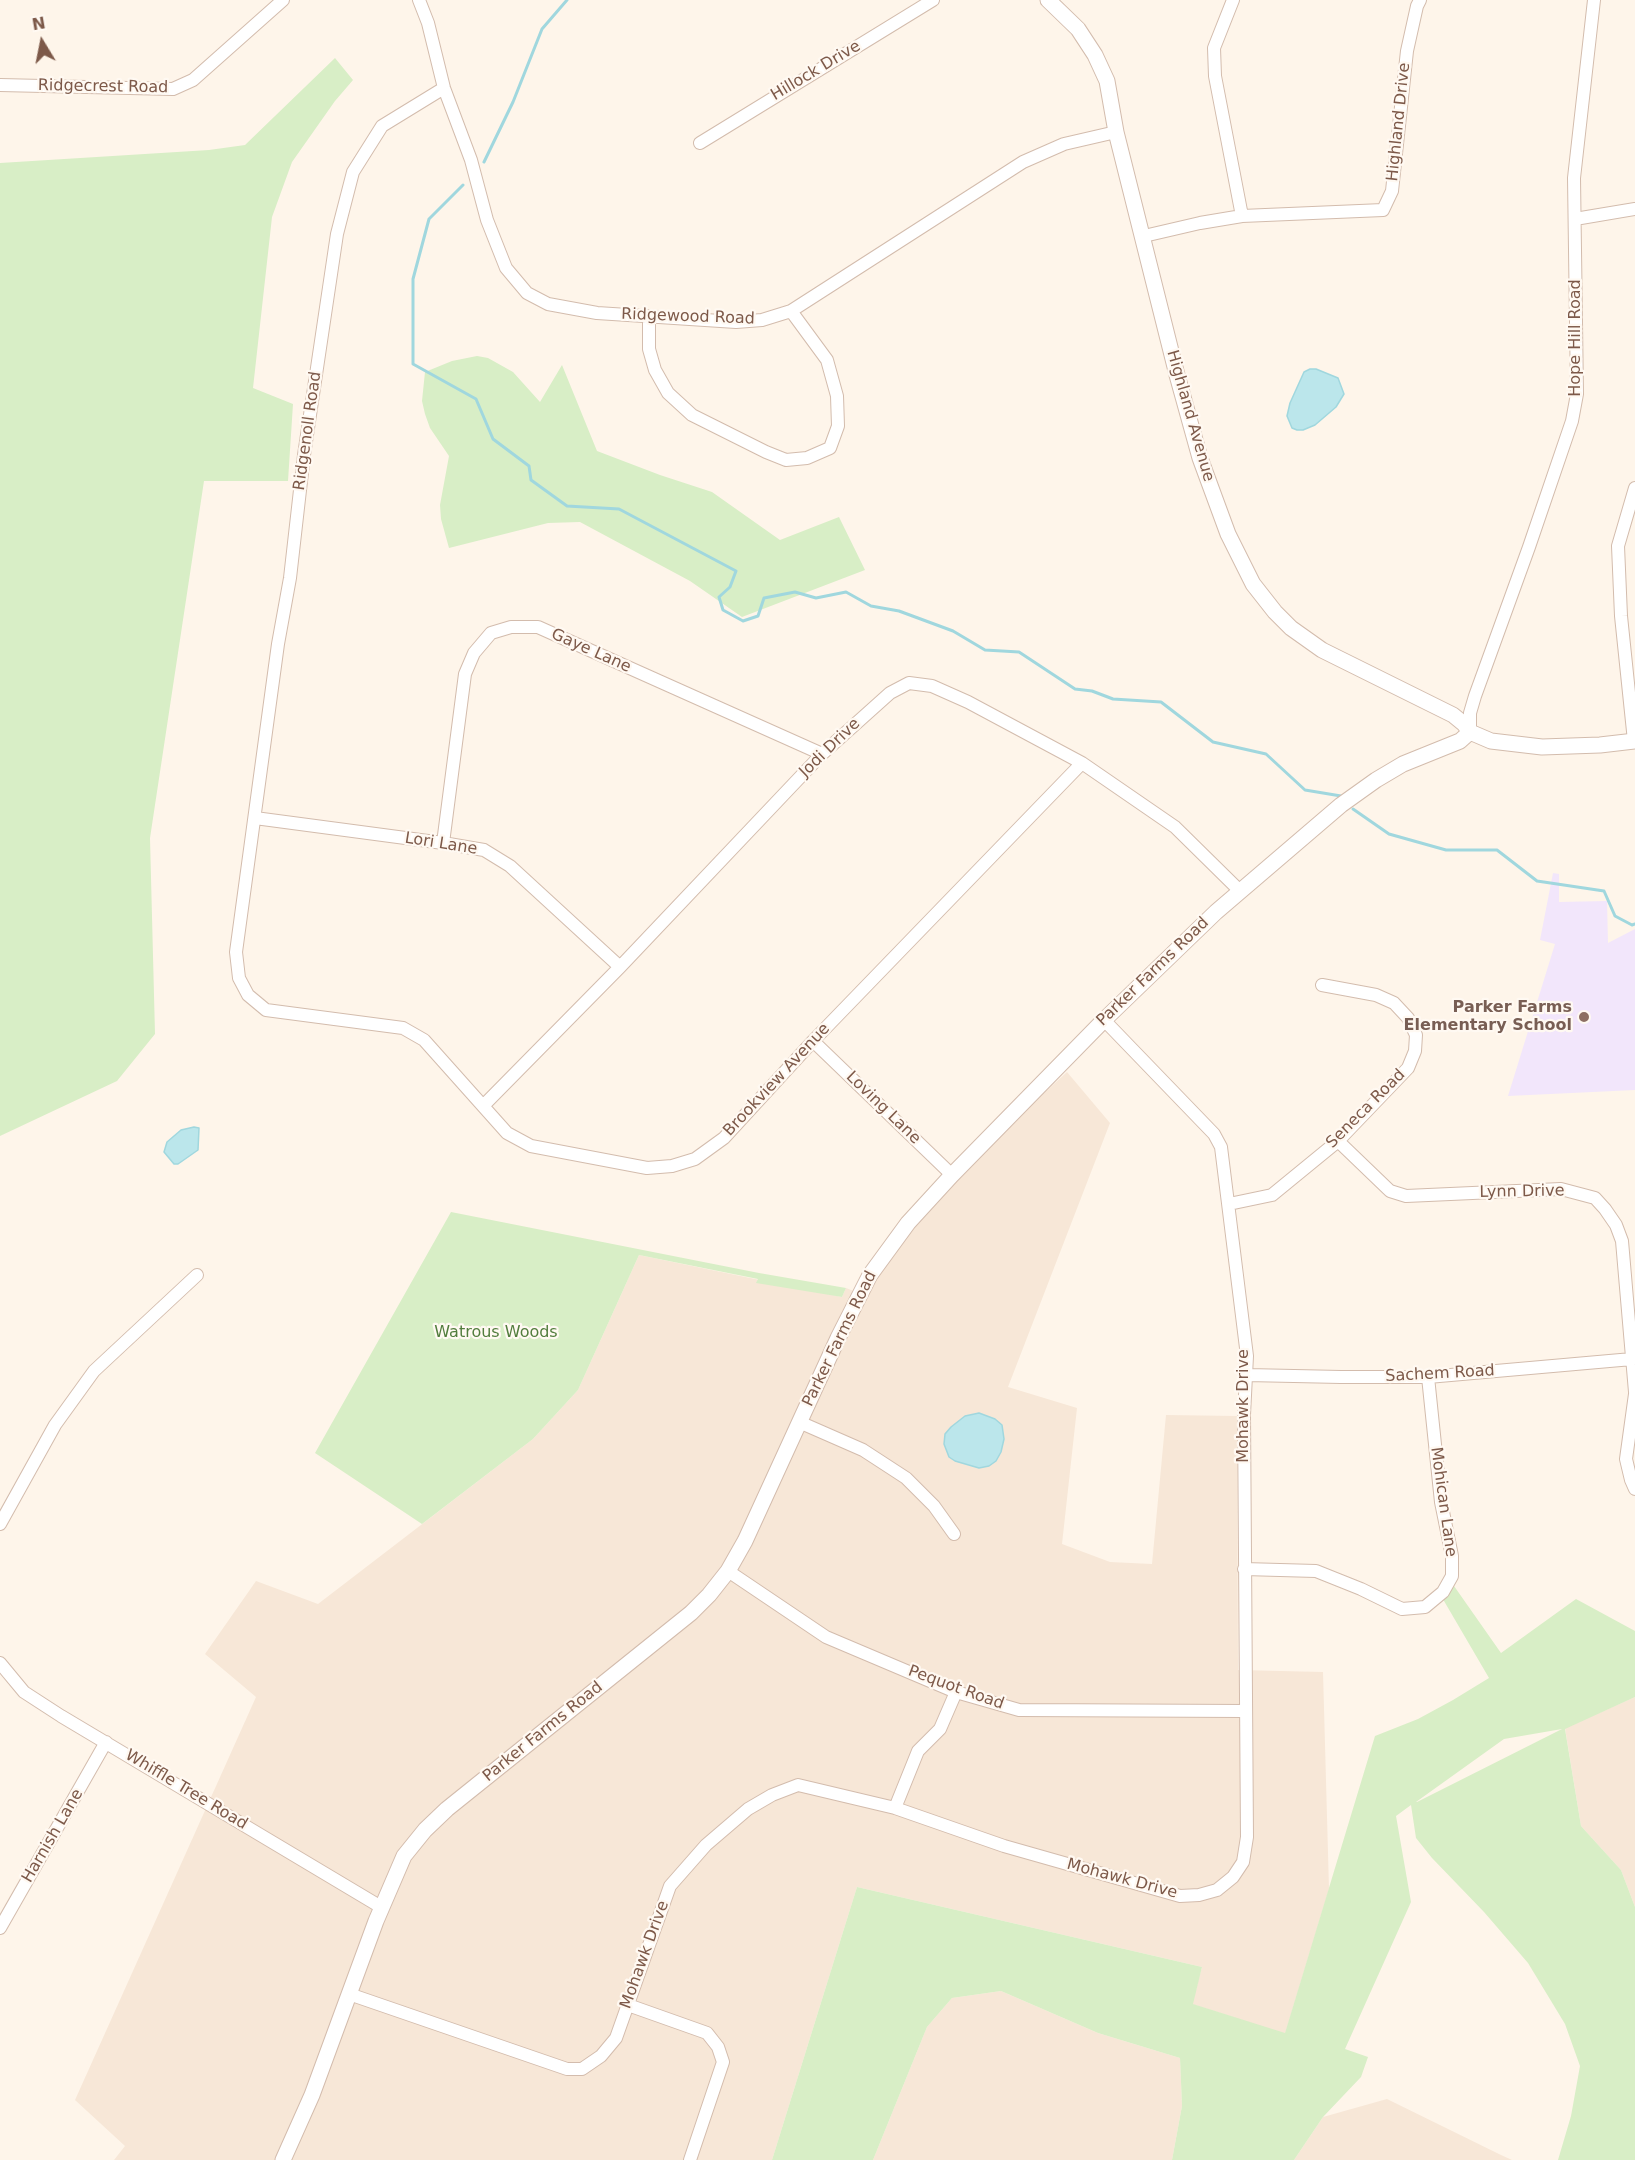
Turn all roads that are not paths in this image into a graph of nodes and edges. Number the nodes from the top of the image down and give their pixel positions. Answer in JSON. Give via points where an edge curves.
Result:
{"nodes":[{"id":1,"x":283,"y":0,"type":"edge"},
{"id":2,"x":419,"y":0,"type":"edge"},
{"id":3,"x":933,"y":0,"type":"edge"},
{"id":4,"x":1048,"y":0,"type":"edge"},
{"id":5,"x":1233,"y":0,"type":"edge"},
{"id":6,"x":1420,"y":0,"type":"edge"},
{"id":7,"x":1594,"y":0,"type":"edge"},
{"id":8,"x":0,"y":85,"type":"edge"},
{"id":9,"x":444,"y":88,"type":"junction"},
{"id":10,"x":1116,"y":132,"type":"junction"},
{"id":11,"x":700,"y":143,"type":"dead end"},
{"id":12,"x":1635,"y":209,"type":"edge"},
{"id":13,"x":1242,"y":216,"type":"junction"},
{"id":14,"x":1575,"y":219,"type":"junction"},
{"id":15,"x":1144,"y":236,"type":"junction"},
{"id":16,"x":790,"y":311,"type":"junction"},
{"id":17,"x":649,"y":316,"type":"junction"},
{"id":18,"x":1635,"y":488,"type":"edge"},
{"id":19,"x":1470,"y":732,"type":"junction"},
{"id":20,"x":1634,"y":741,"type":"edge"},
{"id":21,"x":822,"y":754,"type":"junction"},
{"id":22,"x":1082,"y":763,"type":"junction"},
{"id":23,"x":255,"y":818,"type":"junction"},
{"id":24,"x":443,"y":843,"type":"junction"},
{"id":25,"x":1240,"y":891,"type":"junction"},
{"id":26,"x":620,"y":967,"type":"junction"},
{"id":27,"x":1322,"y":985,"type":"dead end"},
{"id":28,"x":1104,"y":1020,"type":"junction"},
{"id":29,"x":813,"y":1041,"type":"junction"},
{"id":30,"x":483,"y":1106,"type":"junction"},
{"id":31,"x":1338,"y":1141,"type":"junction"},
{"id":32,"x":952,"y":1175,"type":"junction"},
{"id":33,"x":1229,"y":1204,"type":"junction"},
{"id":34,"x":197,"y":1275,"type":"dead end"},
{"id":35,"x":1632,"y":1359,"type":"junction"},
{"id":36,"x":1247,"y":1374,"type":"junction"},
{"id":37,"x":1428,"y":1377,"type":"junction"},
{"id":38,"x":1635,"y":1393,"type":"edge"},
{"id":39,"x":799,"y":1422,"type":"junction"},
{"id":40,"x":1635,"y":1489,"type":"edge"},
{"id":41,"x":5,"y":1500,"type":"edge"},
{"id":42,"x":0,"y":1524,"type":"edge"},
{"id":43,"x":954,"y":1534,"type":"dead end"},
{"id":44,"x":1244,"y":1569,"type":"junction"},
{"id":45,"x":728,"y":1571,"type":"junction"},
{"id":46,"x":0,"y":1664,"type":"edge"},
{"id":47,"x":957,"y":1692,"type":"junction"},
{"id":48,"x":1246,"y":1711,"type":"junction"},
{"id":49,"x":106,"y":1742,"type":"junction"},
{"id":50,"x":895,"y":1808,"type":"junction"},
{"id":51,"x":381,"y":1907,"type":"junction"},
{"id":52,"x":0,"y":1929,"type":"edge"},
{"id":53,"x":349,"y":1994,"type":"junction"},
{"id":54,"x":628,"y":2004,"type":"junction"},
{"id":55,"x":283,"y":2160,"type":"edge"},
{"id":56,"x":690,"y":2160,"type":"edge"}],
"edges":[{"from":1,"to":8,"type":"street","name":"Ridgecrest Road","via":[[193,80],[173,89]]},
{"from":2,"to":9,"type":"street","name":"Ridgewood Road"},
{"from":3,"to":11,"type":"street","name":"Hillock Drive"},
{"from":4,"to":10,"type":"street","name":"Highland Avenue","via":[[1078,29],[1095,54],[1107,81]]},
{"from":5,"to":13,"type":"street","via":[[1214,48],[1215,76]]},
{"from":6,"to":13,"type":"street","name":"Highland Drive","via":[[1407,51],[1392,191],[1383,210]]},
{"from":7,"to":14,"type":"street","name":"Hope Hill Road","via":[[1574,178]]},
{"from":9,"to":17,"type":"street","name":"Ridgewood Road","via":[[506,268],[527,293],[549,304],[597,313]]},
{"from":9,"to":23,"type":"street","name":"Ridgenoll Road","via":[[382,126],[353,172],[340,224],[304,455]]},
{"from":10,"to":15,"type":"street","name":"Highland Avenue"},
{"from":10,"to":16,"type":"street","name":"Ridgewood Road","via":[[1064,144],[1023,162]]},
{"from":12,"to":14,"type":"street"},
{"from":13,"to":15,"type":"street","name":"Highland Drive"},
{"from":14,"to":19,"type":"street","name":"Hope Hill Road","via":[[1578,377],[1574,412],[1475,696]]},
{"from":15,"to":19,"type":"street","name":"Highland Avenue","via":[[1200,458],[1228,534],[1253,584],[1291,628],[1322,650],[1453,715]]},
{"from":16,"to":17,"type":"street","name":"Ridgewood Road","via":[[762,320],[736,322]]},
{"from":16,"to":17,"type":"street","via":[[827,360],[837,396],[838,426],[830,448],[807,458],[786,460],[692,415],[668,393],[649,349]]},
{"from":18,"to":20,"type":"street","via":[[1617,546]]},
{"from":19,"to":20,"type":"street","via":[[1491,741],[1523,746],[1572,747]]},
{"from":19,"to":25,"type":"street","name":"Parker Farms Road","via":[[1460,741],[1376,780]]},
{"from":21,"to":22,"type":"street","name":"Jodi Drive","via":[[890,693],[909,683],[932,686],[950,694]]},
{"from":21,"to":24,"type":"street","name":"Gaye Lane","via":[[538,627],[511,627],[491,633],[474,652],[465,674]]},
{"from":21,"to":26,"type":"street","name":"Jodi Drive"},
{"from":22,"to":25,"type":"street","name":"Jodi Drive","via":[[1175,827]]},
{"from":22,"to":29,"type":"street","name":"Brookview Avenue"},
{"from":23,"to":24,"type":"street","name":"Lori Lane"},
{"from":23,"to":30,"type":"street","name":"Brookview Avenue","via":[[236,952],[239,978],[248,995],[266,1010],[403,1028],[424,1040]]},
{"from":24,"to":26,"type":"street","name":"Lori Lane","via":[[484,850],[510,866]]},
{"from":25,"to":28,"type":"street","name":"Parker Farms Road"},
{"from":26,"to":30,"type":"street","name":"Jodi Drive"},
{"from":27,"to":31,"type":"street","name":"Seneca Road","via":[[1376,995],[1394,1003],[1408,1018],[1416,1035],[1408,1068]]},
{"from":28,"to":32,"type":"street","name":"Parker Farms Road"},
{"from":28,"to":33,"type":"street","name":"Mohawk Drive","via":[[1214,1134],[1221,1148]]},
{"from":29,"to":30,"type":"street","name":"Brookview Avenue","via":[[724,1138],[695,1159],[672,1166],[647,1168],[531,1146],[507,1133]]},
{"from":29,"to":32,"type":"street","name":"Loving Lane"},
{"from":31,"to":33,"type":"street","name":"Seneca Road","via":[[1272,1195]]},
{"from":31,"to":35,"type":"street","name":"Lynn Drive","via":[[1390,1191],[1407,1196],[1561,1189],[1595,1198],[1616,1225],[1622,1241]]},
{"from":32,"to":39,"type":"street","name":"Parker Farms Road","via":[[908,1223],[870,1275]]},
{"from":33,"to":36,"type":"street","name":"Mohawk Drive"},
{"from":34,"to":41,"type":"street","via":[[94,1371]]},
{"from":35,"to":37,"type":"street","name":"Sachem Road"},
{"from":35,"to":38,"type":"street","name":"Lynn Drive"},
{"from":36,"to":37,"type":"street","name":"Sachem Road"},
{"from":36,"to":44,"type":"street","name":"Mohawk Drive"},
{"from":37,"to":44,"type":"street","name":"Mohican Lane","via":[[1441,1502],[1452,1556],[1452,1576],[1443,1592],[1425,1607],[1402,1609],[1316,1571]]},
{"from":38,"to":40,"type":"street","name":"Lynn Drive","via":[[1626,1459]]},
{"from":39,"to":43,"type":"street","via":[[863,1450],[906,1478],[934,1506]]},
{"from":39,"to":45,"type":"street","name":"Parker Farms Road"},
{"from":41,"to":42,"type":"street"},
{"from":44,"to":48,"type":"street","name":"Mohawk Drive"},
{"from":45,"to":47,"type":"street","name":"Pequot Road","via":[[826,1637]]},
{"from":45,"to":51,"type":"street","name":"Parker Farms Road","via":[[691,1613],[425,1830],[404,1856]]},
{"from":46,"to":49,"type":"street","name":"Whiffle Tree Road","via":[[24,1692]]},
{"from":47,"to":48,"type":"street","name":"Pequot Road","via":[[1019,1710]]},
{"from":47,"to":50,"type":"street","via":[[940,1729],[918,1750]]},
{"from":48,"to":50,"type":"street","name":"Mohawk Drive","via":[[1243,1862],[1217,1890],[1199,1895],[1180,1896],[1004,1846]]},
{"from":49,"to":51,"type":"street","name":"Whiffle Tree Road"},
{"from":49,"to":52,"type":"street","name":"Harnish Lane"},
{"from":50,"to":54,"type":"street","name":"Mohawk Drive","via":[[798,1785],[748,1809],[706,1845],[670,1886]]},
{"from":51,"to":53,"type":"street","name":"Parker Farms Road"},
{"from":53,"to":54,"type":"street","name":"Mohawk Drive","via":[[567,2069],[582,2069],[601,2056],[616,2038]]},
{"from":53,"to":55,"type":"street","name":"Parker Farms Road"},
{"from":54,"to":56,"type":"street","via":[[707,2033],[718,2047],[723,2062]]}]}
